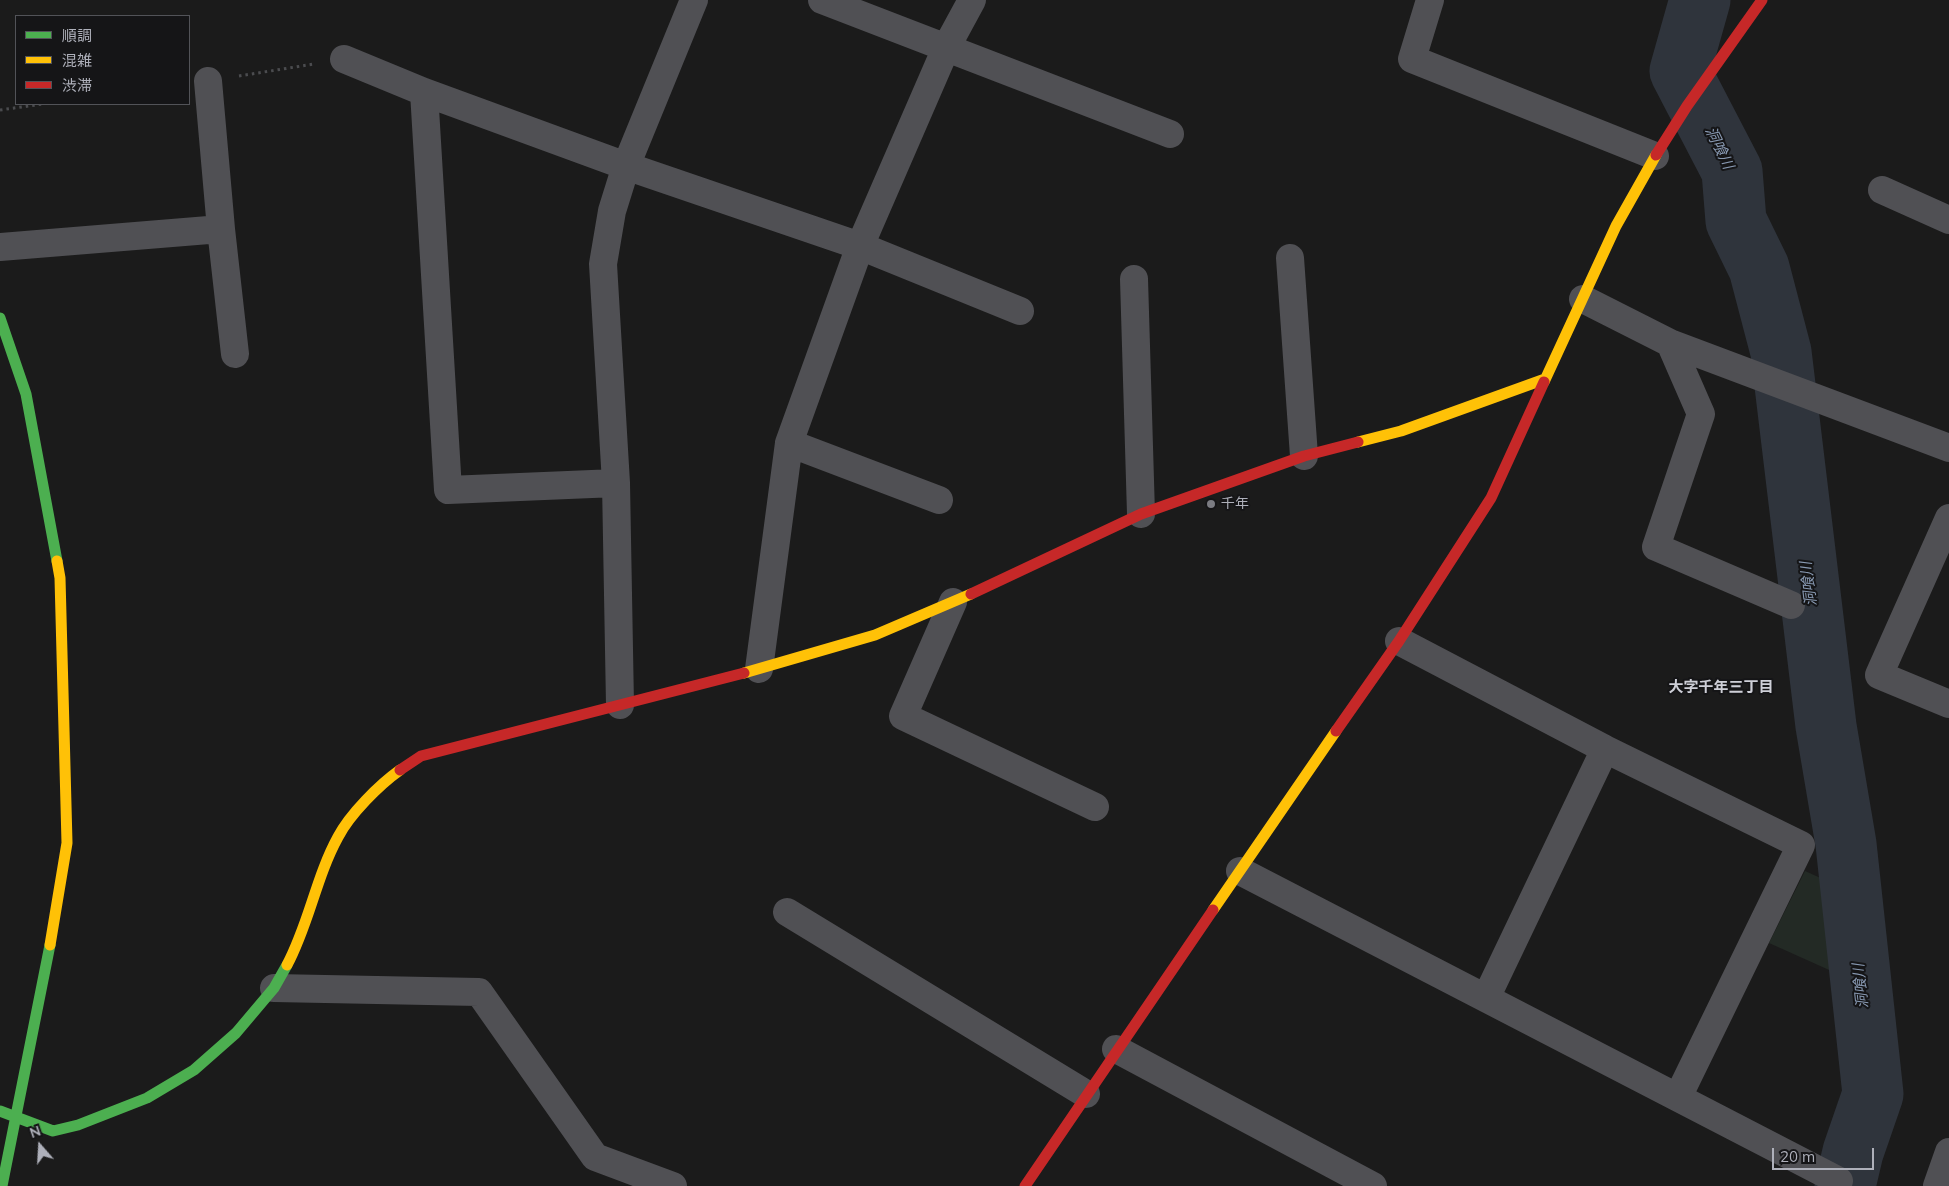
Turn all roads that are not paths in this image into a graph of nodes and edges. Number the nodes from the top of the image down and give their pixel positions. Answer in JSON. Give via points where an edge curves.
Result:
{"nodes":[{"id":1,"x":694,"y":0,"type":"edge"},
{"id":2,"x":822,"y":0,"type":"edge"},
{"id":3,"x":972,"y":0,"type":"edge"},
{"id":4,"x":1430,"y":0,"type":"edge"},
{"id":5,"x":1762,"y":0,"type":"edge"},
{"id":6,"x":946,"y":48,"type":"junction"},
{"id":7,"x":344,"y":59,"type":"road end"},
{"id":8,"x":208,"y":81,"type":"road end"},
{"id":9,"x":424,"y":92,"type":"junction"},
{"id":10,"x":1170,"y":134,"type":"dead end"},
{"id":11,"x":1655,"y":156,"type":"junction"},
{"id":12,"x":626,"y":166,"type":"junction"},
{"id":13,"x":1882,"y":190,"type":"dead end"},
{"id":14,"x":1949,"y":220,"type":"edge"},
{"id":15,"x":221,"y":229,"type":"junction"},
{"id":16,"x":860,"y":246,"type":"junction"},
{"id":17,"x":0,"y":247,"type":"edge"},
{"id":18,"x":1290,"y":258,"type":"dead end"},
{"id":19,"x":1134,"y":279,"type":"dead end"},
{"id":20,"x":1583,"y":299,"type":"junction"},
{"id":21,"x":1020,"y":311,"type":"dead end"},
{"id":22,"x":0,"y":318,"type":"edge"},
{"id":23,"x":1670,"y":343,"type":"junction"},
{"id":24,"x":235,"y":354,"type":"dead end"},
{"id":25,"x":1545,"y":379,"type":"junction"},
{"id":26,"x":788,"y":443,"type":"junction"},
{"id":27,"x":1949,"y":448,"type":"edge"},
{"id":28,"x":1304,"y":456,"type":"junction"},
{"id":29,"x":616,"y":483,"type":"junction"},
{"id":30,"x":939,"y":500,"type":"dead end"},
{"id":31,"x":1141,"y":514,"type":"junction"},
{"id":32,"x":1949,"y":518,"type":"edge"},
{"id":33,"x":953,"y":602,"type":"junction"},
{"id":34,"x":1791,"y":605,"type":"dead end"},
{"id":35,"x":1399,"y":641,"type":"junction"},
{"id":36,"x":759,"y":669,"type":"junction"},
{"id":37,"x":1949,"y":704,"type":"edge"},
{"id":38,"x":620,"y":705,"type":"junction"},
{"id":39,"x":1605,"y":749,"type":"junction"},
{"id":40,"x":1095,"y":807,"type":"dead end"},
{"id":41,"x":1240,"y":871,"type":"junction"},
{"id":42,"x":787,"y":912,"type":"dead end"},
{"id":43,"x":274,"y":988,"type":"junction"},
{"id":44,"x":1486,"y":998,"type":"junction"},
{"id":45,"x":1116,"y":1049,"type":"junction"},
{"id":46,"x":1086,"y":1094,"type":"junction"},
{"id":47,"x":1678,"y":1097,"type":"junction"},
{"id":48,"x":0,"y":1111,"type":"edge"},
{"id":49,"x":15,"y":1116,"type":"junction"},
{"id":50,"x":1949,"y":1152,"type":"edge"},
{"id":51,"x":1839,"y":1181,"type":"dead end"},
{"id":52,"x":2,"y":1186,"type":"edge"},
{"id":53,"x":673,"y":1186,"type":"edge"},
{"id":54,"x":1025,"y":1186,"type":"edge"},
{"id":55,"x":1373,"y":1186,"type":"edge"},
{"id":56,"x":1937,"y":1186,"type":"edge"}],
"edges":[{"from":1,"to":12,"type":"street"},
{"from":2,"to":6,"type":"street"},
{"from":3,"to":6,"type":"street"},
{"from":4,"to":11,"type":"street","via":[[1412,59]]},
{"from":5,"to":11,"type":"street"},
{"from":6,"to":10,"type":"street"},
{"from":6,"to":16,"type":"street"},
{"from":7,"to":9,"type":"street"},
{"from":8,"to":15,"type":"street"},
{"from":9,"to":12,"type":"street"},
{"from":9,"to":29,"type":"street","via":[[448,490]]},
{"from":11,"to":20,"type":"street","via":[[1616,226]]},
{"from":12,"to":16,"type":"street"},
{"from":12,"to":29,"type":"street","via":[[612,211],[603,264]]},
{"from":13,"to":14,"type":"street"},
{"from":15,"to":17,"type":"street"},
{"from":15,"to":24,"type":"street"},
{"from":16,"to":21,"type":"street"},
{"from":16,"to":26,"type":"street"},
{"from":18,"to":28,"type":"street"},
{"from":19,"to":31,"type":"street"},
{"from":20,"to":23,"type":"street"},
{"from":20,"to":25,"type":"street"},
{"from":22,"to":49,"type":"street","via":[[26,394],[60,578],[67,843],[57,910]]},
{"from":23,"to":27,"type":"street"},
{"from":23,"to":34,"type":"street","via":[[1701,414],[1656,546]]},
{"from":25,"to":28,"type":"street","via":[[1400,431]]},
{"from":25,"to":35,"type":"street","via":[[1491,498]]},
{"from":26,"to":30,"type":"street"},
{"from":26,"to":36,"type":"street"},
{"from":28,"to":31,"type":"street"},
{"from":29,"to":38,"type":"street"},
{"from":31,"to":33,"type":"street"},
{"from":32,"to":37,"type":"street","via":[[1879,676]]},
{"from":33,"to":36,"type":"street","via":[[875,635]]},
{"from":33,"to":40,"type":"street","via":[[903,716]]},
{"from":35,"to":39,"type":"street"},
{"from":35,"to":41,"type":"street"},
{"from":36,"to":38,"type":"street"},
{"from":38,"to":43,"type":"street","via":[[421,756],[389,778],[338,836],[292,954]]},
{"from":39,"to":44,"type":"street"},
{"from":39,"to":47,"type":"street","via":[[1801,845]]},
{"from":41,"to":44,"type":"street"},
{"from":41,"to":45,"type":"street"},
{"from":42,"to":46,"type":"street"},
{"from":43,"to":49,"type":"street","via":[[236,1033],[194,1070],[147,1098],[78,1125],[53,1131]]},
{"from":43,"to":53,"type":"street","via":[[479,992],[594,1156]]},
{"from":44,"to":47,"type":"street"},
{"from":45,"to":46,"type":"street"},
{"from":45,"to":55,"type":"street"},
{"from":46,"to":54,"type":"street"},
{"from":47,"to":51,"type":"street"},
{"from":48,"to":49,"type":"street"},
{"from":49,"to":52,"type":"street"},
{"from":50,"to":56,"type":"street"}]}
